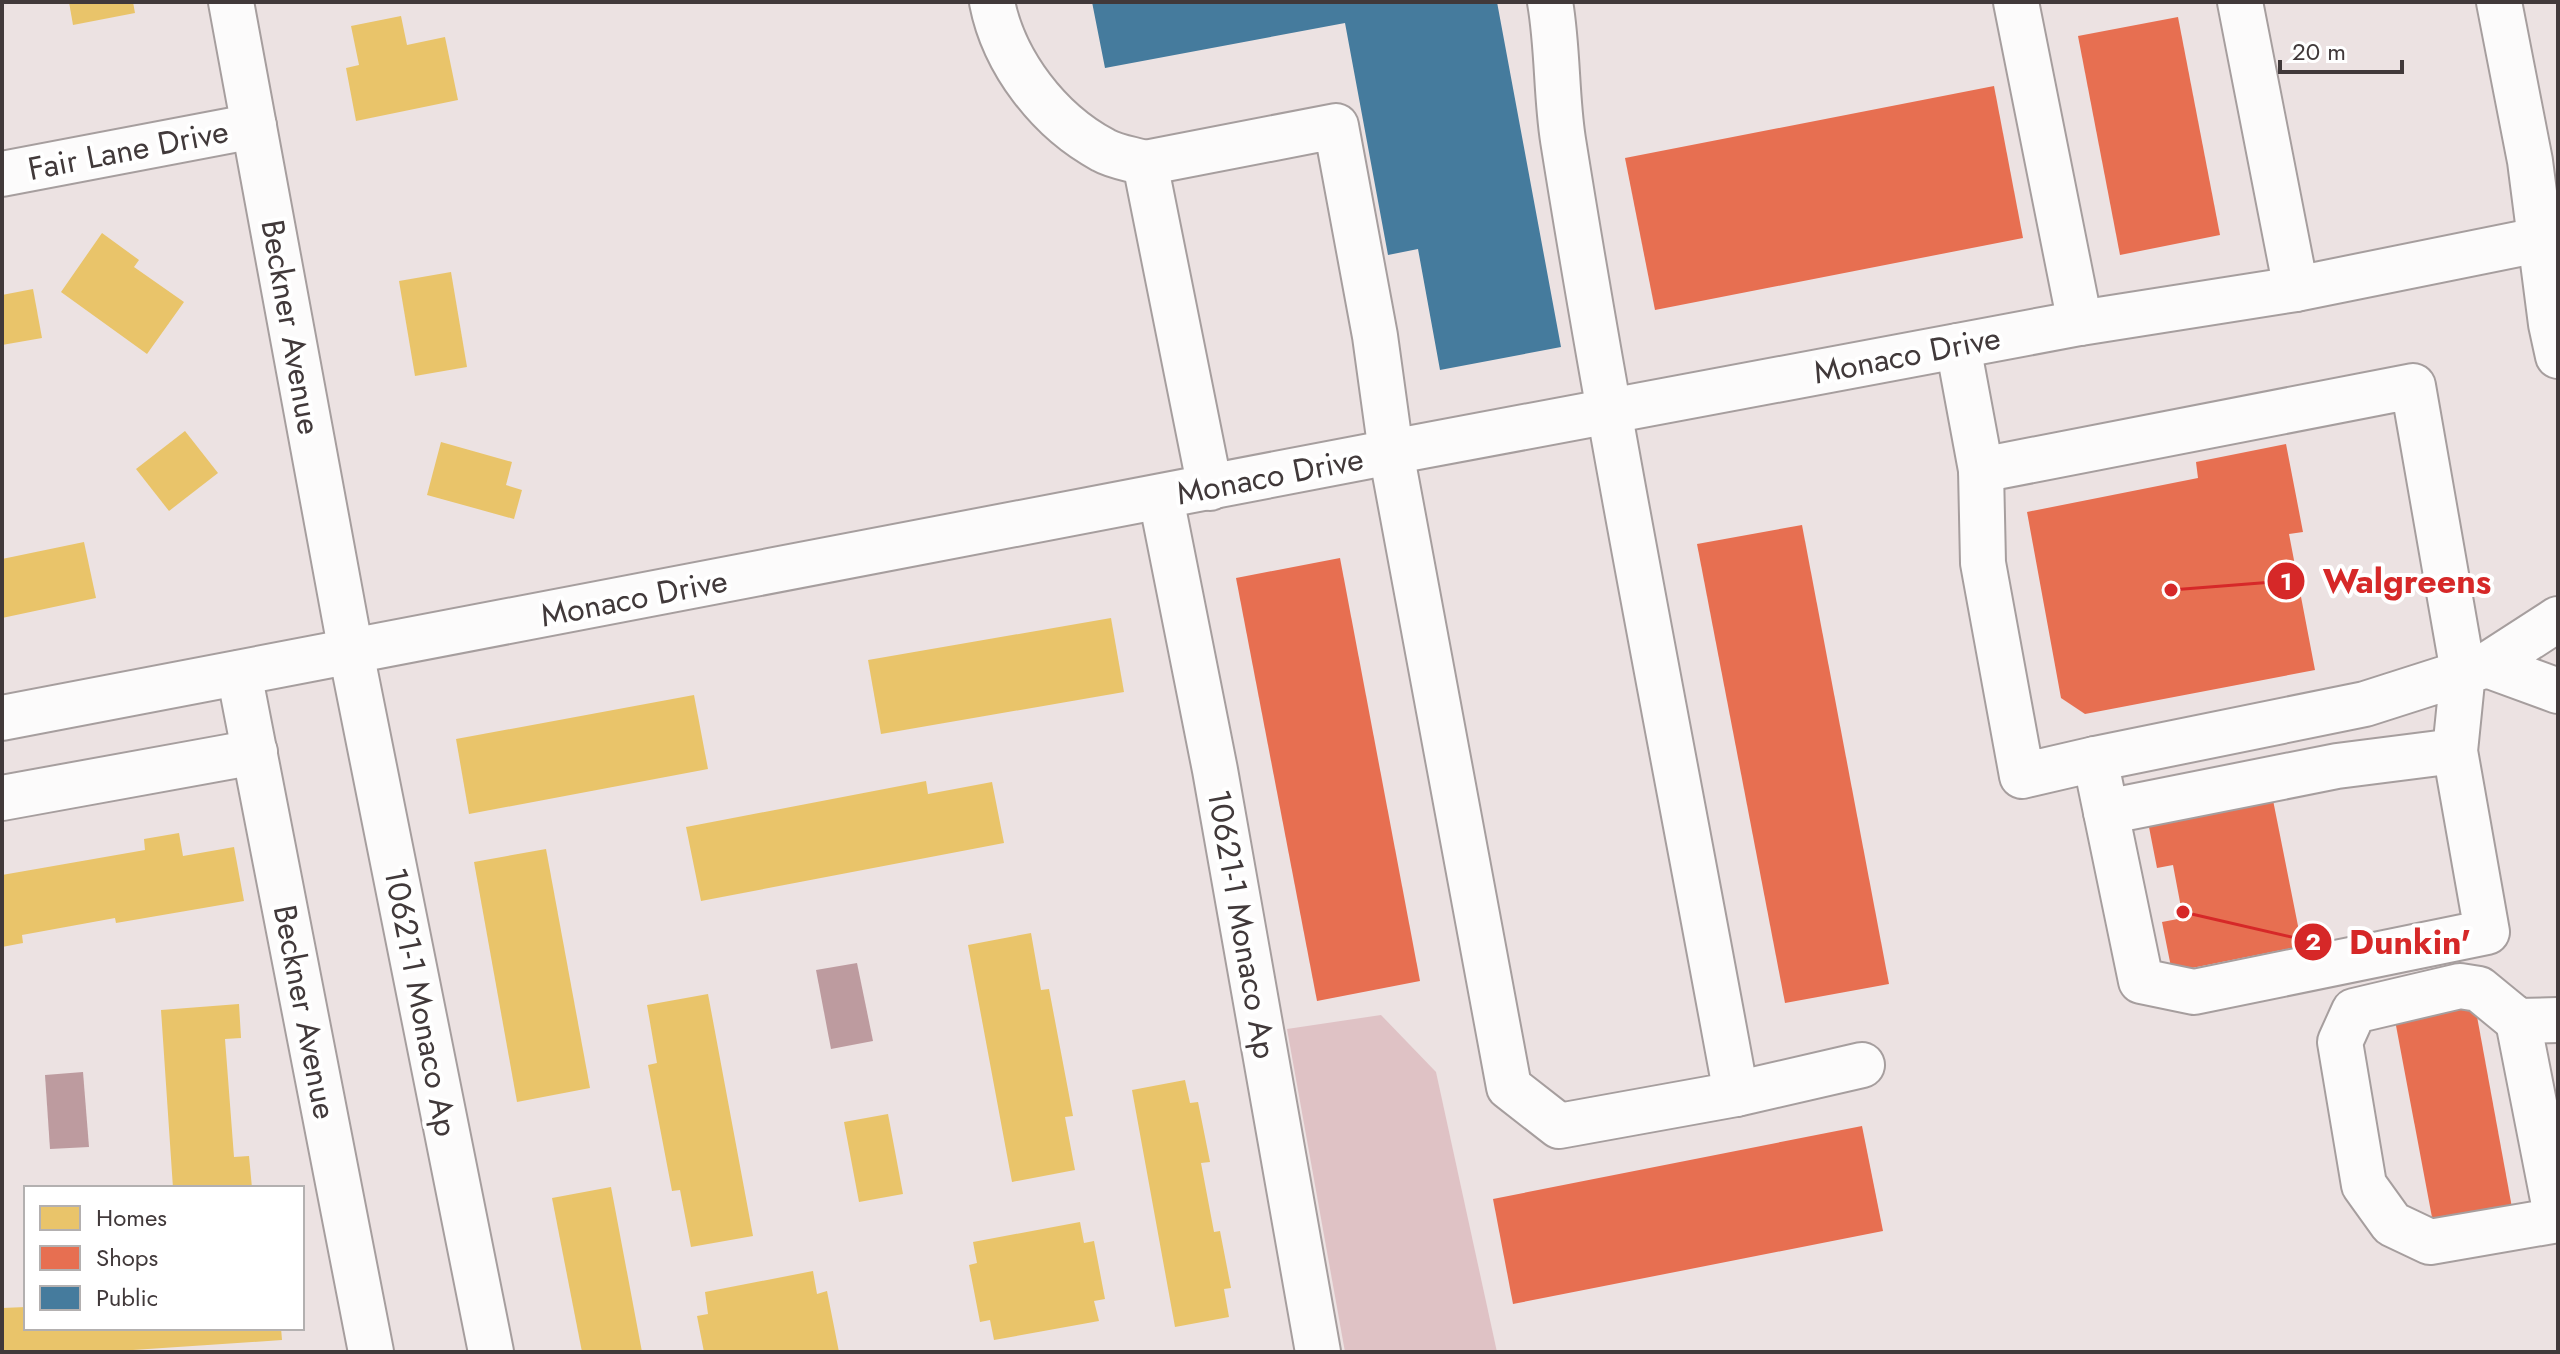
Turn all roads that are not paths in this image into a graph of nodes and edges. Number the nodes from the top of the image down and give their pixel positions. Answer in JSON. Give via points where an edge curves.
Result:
{"nodes":[{"id":1,"x":231,"y":2,"type":"edge"},
{"id":2,"x":992,"y":2,"type":"edge"},
{"id":3,"x":1550,"y":2,"type":"edge"},
{"id":4,"x":2016,"y":2,"type":"edge"},
{"id":5,"x":2240,"y":2,"type":"edge"},
{"id":6,"x":2499,"y":2,"type":"edge"},
{"id":7,"x":254,"y":126,"type":"junction"},
{"id":8,"x":1145,"y":163,"type":"junction"},
{"id":9,"x":2,"y":174,"type":"edge"},
{"id":10,"x":2549,"y":238,"type":"edge"},
{"id":11,"x":2296,"y":289,"type":"junction"},
{"id":12,"x":2080,"y":323,"type":"junction"},
{"id":13,"x":1958,"y":346,"type":"junction"},
{"id":14,"x":2558,"y":356,"type":"edge"},
{"id":15,"x":1610,"y":411,"type":"junction"},
{"id":16,"x":1391,"y":452,"type":"junction"},
{"id":17,"x":1981,"y":470,"type":"junction"},
{"id":18,"x":1210,"y":488,"type":"junction"},
{"id":19,"x":1161,"y":498,"type":"junction"},
{"id":20,"x":2558,"y":619,"type":"edge"},
{"id":21,"x":351,"y":652,"type":"junction"},
{"id":22,"x":2475,"y":668,"type":"junction"},
{"id":23,"x":239,"y":673,"type":"junction"},
{"id":24,"x":2558,"y":691,"type":"edge"},
{"id":25,"x":2,"y":718,"type":"edge"},
{"id":26,"x":2455,"y":751,"type":"junction"},
{"id":27,"x":255,"y":752,"type":"junction"},
{"id":28,"x":2095,"y":759,"type":"junction"},
{"id":29,"x":2,"y":798,"type":"edge"},
{"id":30,"x":2106,"y":812,"type":"junction"},
{"id":31,"x":2538,"y":1021,"type":"edge"},
{"id":32,"x":1862,"y":1065,"type":"dead end"},
{"id":33,"x":1736,"y":1094,"type":"junction"},
{"id":34,"x":2557,"y":1220,"type":"edge"},
{"id":35,"x":371,"y":1352,"type":"edge"},
{"id":36,"x":491,"y":1352,"type":"edge"},
{"id":37,"x":1318,"y":1352,"type":"edge"}],
"edges":[{"from":1,"to":7,"type":"street","name":"Beckner Avenue"},
{"from":2,"to":8,"type":"street","via":[[1019,72],[1059,118],[1105,151]]},
{"from":3,"to":15,"type":"street","via":[[1562,136]]},
{"from":4,"to":12,"type":"street"},
{"from":5,"to":11,"type":"street"},
{"from":6,"to":10,"type":"street"},
{"from":7,"to":9,"type":"street","name":"Fair Lane Drive"},
{"from":7,"to":21,"type":"street","name":"Beckner Avenue"},
{"from":8,"to":16,"type":"street","via":[[1336,126]]},
{"from":8,"to":18,"type":"street"},
{"from":10,"to":11,"type":"street","name":"Monaco Drive"},
{"from":10,"to":14,"type":"street"},
{"from":11,"to":12,"type":"street","name":"Monaco Drive"},
{"from":12,"to":13,"type":"street","name":"Monaco Drive"},
{"from":13,"to":15,"type":"street","name":"Monaco Drive"},
{"from":13,"to":17,"type":"street"},
{"from":15,"to":16,"type":"street","name":"Monaco Drive"},
{"from":15,"to":33,"type":"street"},
{"from":16,"to":18,"type":"street","name":"Monaco Drive"},
{"from":16,"to":33,"type":"street","via":[[1509,1087],[1559,1126]]},
{"from":17,"to":22,"type":"street","via":[[2413,386]]},
{"from":17,"to":28,"type":"street","via":[[1983,563],[2022,776]]},
{"from":18,"to":19,"type":"street","name":"Monaco Drive"},
{"from":19,"to":21,"type":"street","name":"Monaco Drive"},
{"from":19,"to":37,"type":"street","name":"10621-1 Monaco Ap"},
{"from":20,"to":22,"type":"street"},
{"from":21,"to":23,"type":"street","name":"Monaco Drive"},
{"from":21,"to":36,"type":"street","name":"10621-1 Monaco Ap"},
{"from":22,"to":24,"type":"street"},
{"from":22,"to":26,"type":"street"},
{"from":22,"to":28,"type":"street","via":[[2365,704]]},
{"from":23,"to":25,"type":"street","name":"Monaco Drive"},
{"from":23,"to":27,"type":"street","name":"Beckner Avenue"},
{"from":26,"to":30,"type":"street","via":[[2337,766]]},
{"from":26,"to":30,"type":"street","via":[[2487,932],[2194,992],[2141,981]]},
{"from":27,"to":29,"type":"street"},
{"from":27,"to":35,"type":"street","name":"Beckner Avenue"},
{"from":28,"to":30,"type":"street"},
{"from":31,"to":34,"type":"street"},
{"from":31,"to":34,"type":"street","via":[[2479,989],[2460,986],[2354,1011],[2340,1042],[2364,1185],[2392,1224],[2430,1242]]},
{"from":32,"to":33,"type":"street"}]}
